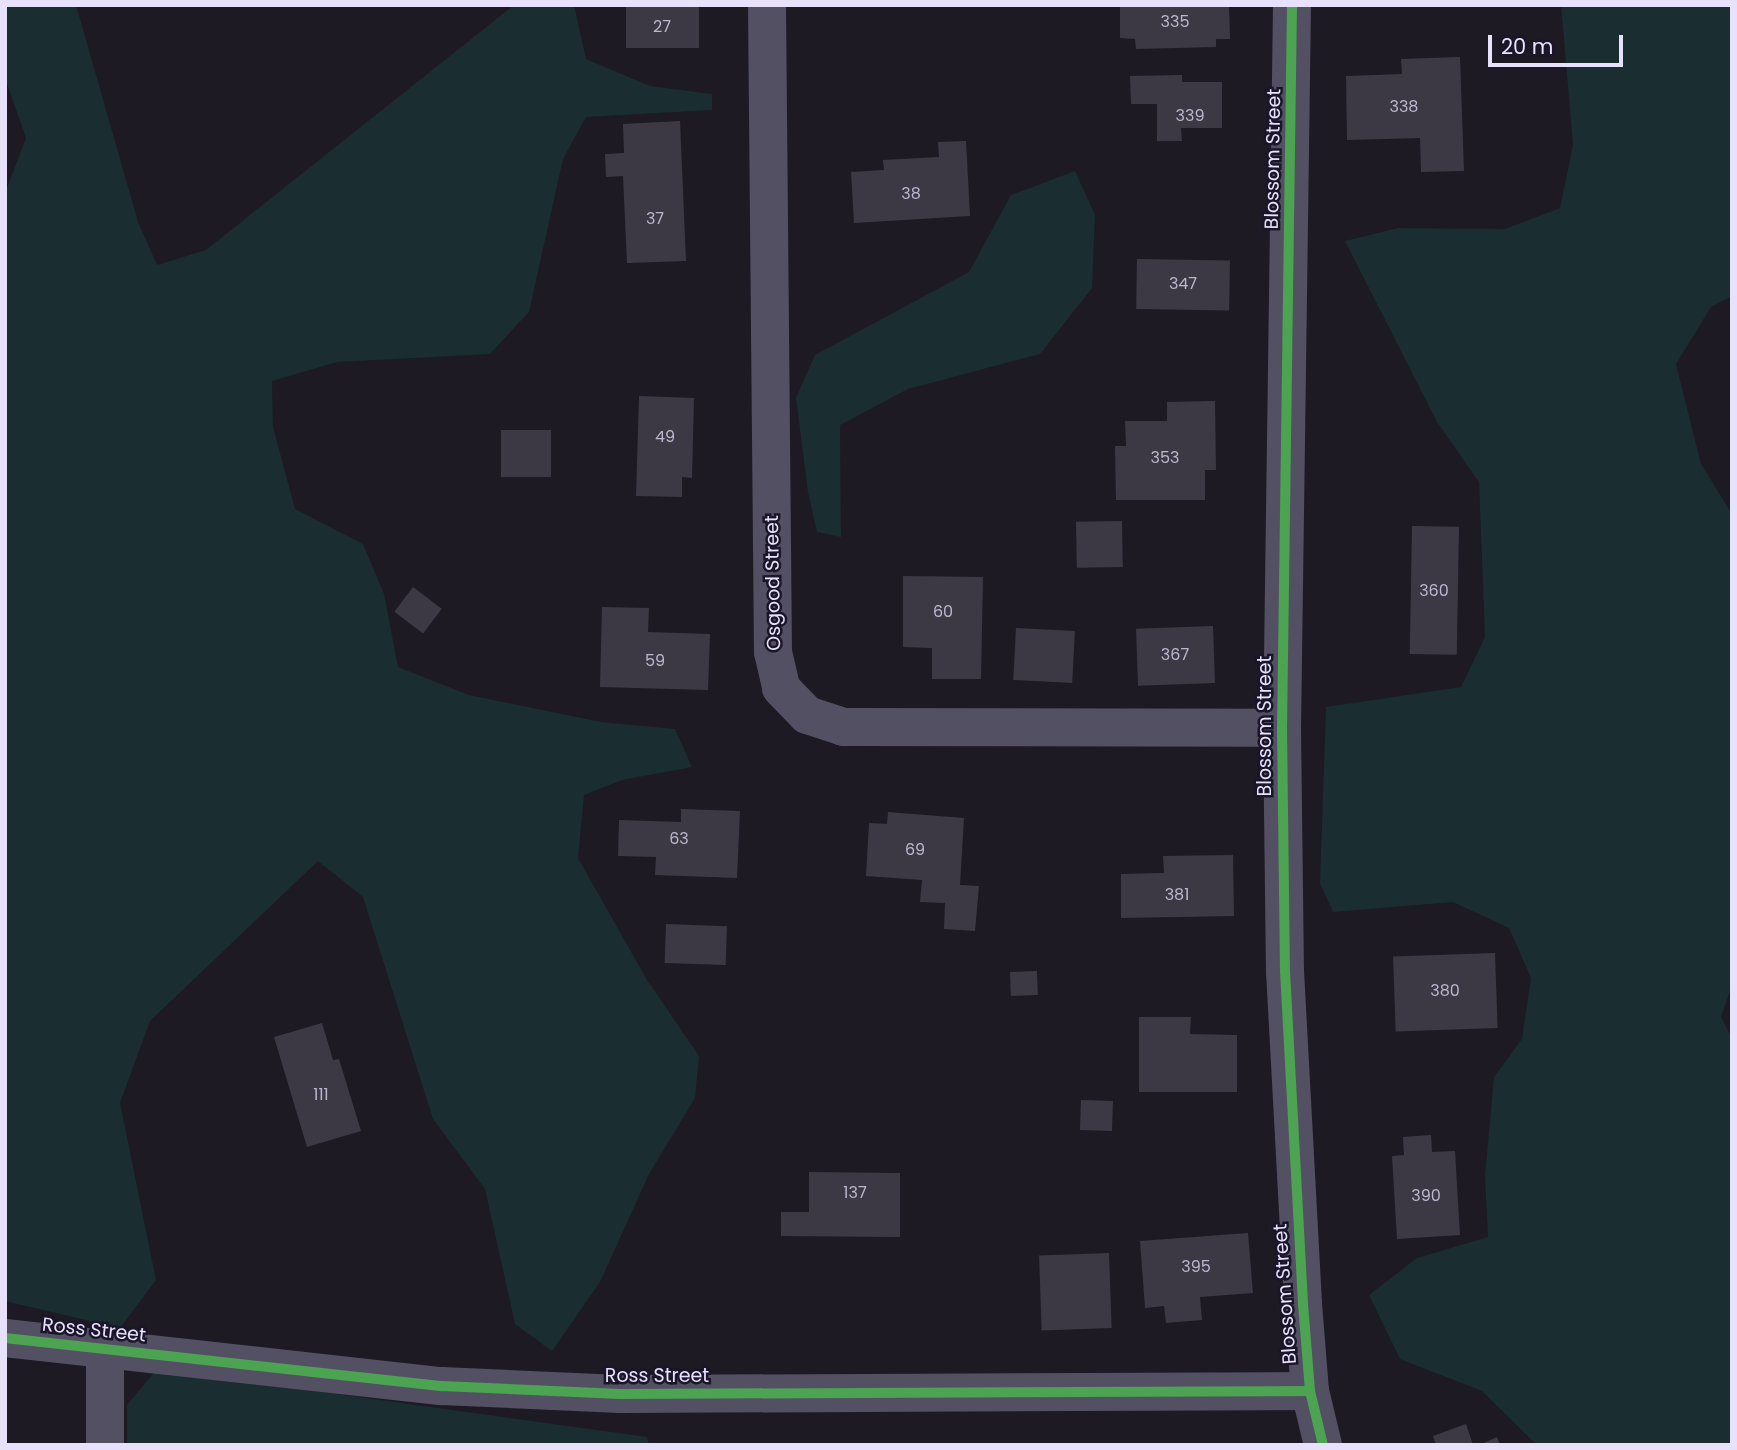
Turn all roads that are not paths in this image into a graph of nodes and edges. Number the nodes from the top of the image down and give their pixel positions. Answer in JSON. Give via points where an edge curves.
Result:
{"nodes":[{"id":1,"x":767,"y":5,"type":"edge"},
{"id":2,"x":1292,"y":5,"type":"edge"},
{"id":3,"x":1282,"y":728,"type":"junction"},
{"id":4,"x":5,"y":1338,"type":"edge"},
{"id":5,"x":105,"y":1349,"type":"junction"},
{"id":6,"x":1310,"y":1391,"type":"junction"},
{"id":7,"x":105,"y":1445,"type":"edge"},
{"id":8,"x":1323,"y":1445,"type":"edge"}],
"edges":[{"from":1,"to":3,"type":"street","name":"Osgood Street","via":[[773,652],[781,688],[807,715],[843,727]]},
{"from":2,"to":3,"type":"street","name":"Blossom Street"},
{"from":3,"to":6,"type":"street","name":"Blossom Street","via":[[1285,985]]},
{"from":4,"to":5,"type":"street","name":"Ross Street"},
{"from":5,"to":6,"type":"street","name":"Ross Street","via":[[442,1386],[620,1394]]},
{"from":5,"to":7,"type":"street"},
{"from":6,"to":8,"type":"street","name":"Blossom Street"}]}
